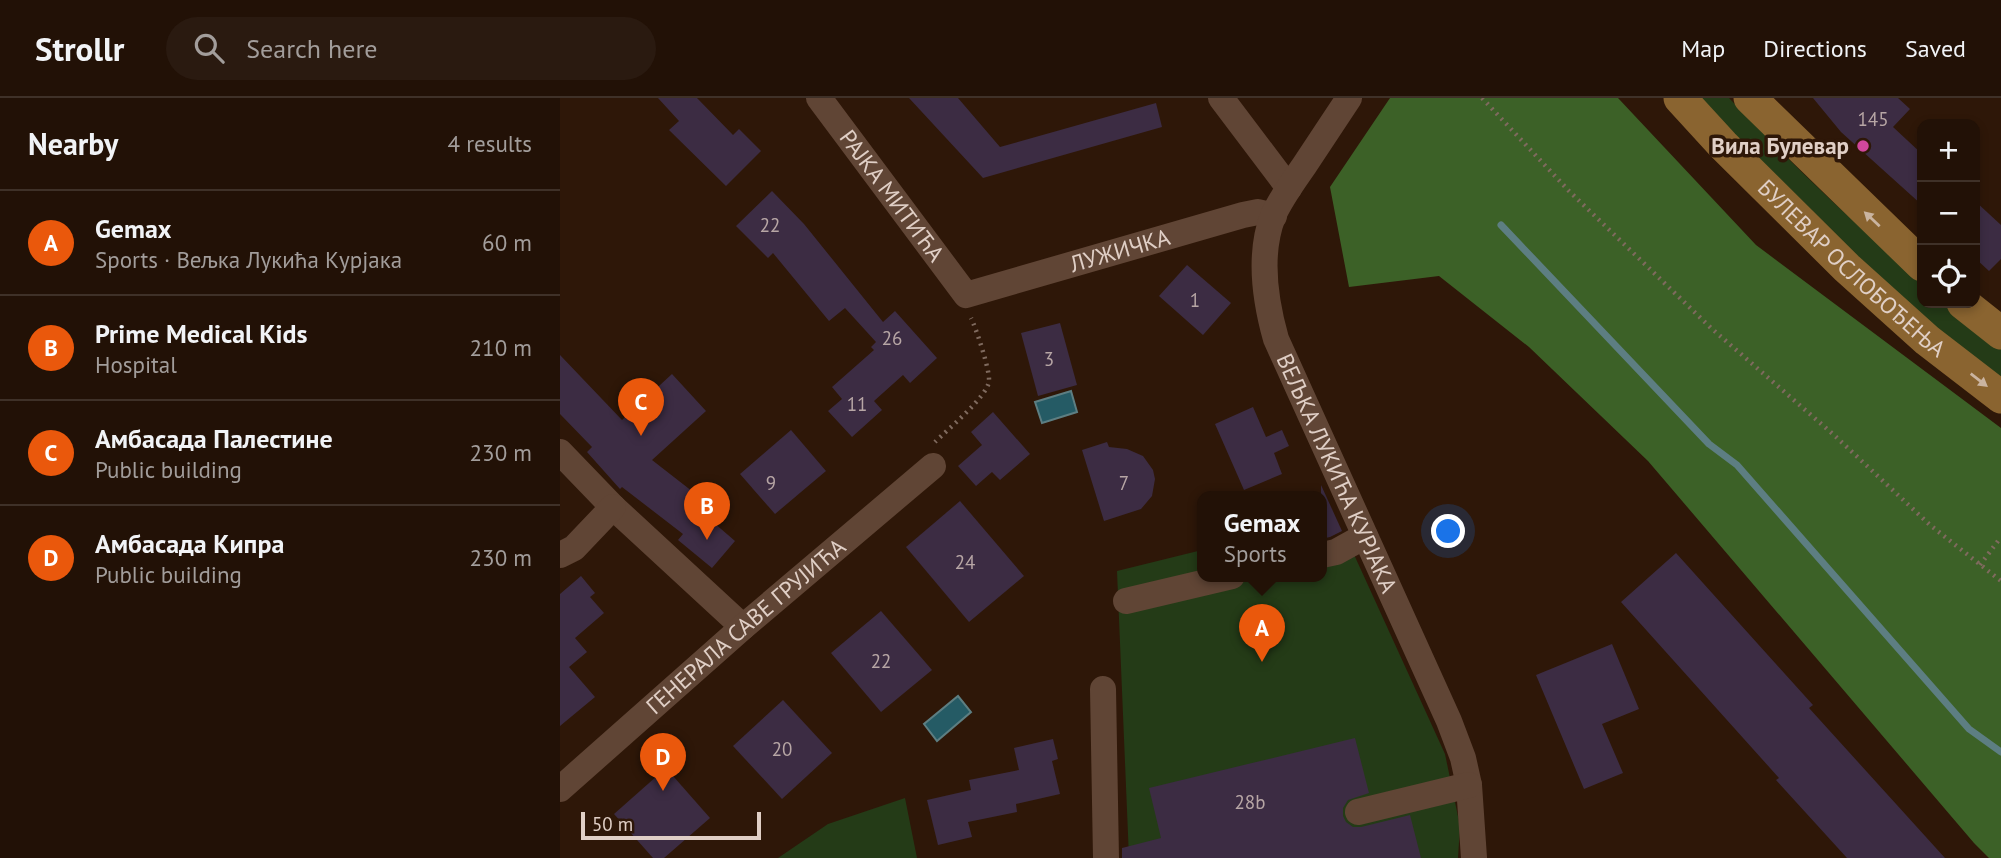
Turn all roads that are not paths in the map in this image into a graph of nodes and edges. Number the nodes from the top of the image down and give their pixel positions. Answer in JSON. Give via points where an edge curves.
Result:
{"nodes":[{"id":1,"x":818,"y":98,"type":"edge"},
{"id":2,"x":1221,"y":98,"type":"edge"},
{"id":3,"x":1349,"y":98,"type":"edge"},
{"id":4,"x":1680,"y":98,"type":"edge"},
{"id":5,"x":1750,"y":98,"type":"edge"},
{"id":6,"x":1289,"y":188,"type":"junction"},
{"id":7,"x":1274,"y":216,"type":"junction"},
{"id":8,"x":1917,"y":260,"type":"edge"},
{"id":9,"x":966,"y":302,"type":"joint"},
{"id":10,"x":1969,"y":308,"type":"edge"},
{"id":11,"x":2001,"y":333,"type":"edge"},
{"id":12,"x":2001,"y":397,"type":"edge"},
{"id":13,"x":560,"y":452,"type":"edge"},
{"id":14,"x":933,"y":466,"type":"road end"},
{"id":15,"x":613,"y":507,"type":"junction"},
{"id":16,"x":1365,"y":536,"type":"junction"},
{"id":17,"x":1327,"y":554,"type":"edge"},
{"id":18,"x":560,"y":555,"type":"edge"},
{"id":19,"x":1207,"y":582,"type":"edge"},
{"id":20,"x":1126,"y":601,"type":"dead end"},
{"id":21,"x":743,"y":628,"type":"junction"},
{"id":22,"x":1103,"y":690,"type":"dead end"},
{"id":23,"x":1469,"y":785,"type":"junction"},
{"id":24,"x":560,"y":789,"type":"edge"},
{"id":25,"x":1358,"y":812,"type":"dead end"},
{"id":26,"x":1107,"y":858,"type":"edge"},
{"id":27,"x":1474,"y":858,"type":"edge"}],
"edges":[{"from":1,"to":9,"type":"street","name":"РАЈКА МИТИЋА"},
{"from":2,"to":6,"type":"street"},
{"from":3,"to":6,"type":"street","name":"ВЕЉКА ЛУКИЋА КУРЈАКА"},
{"from":4,"to":12,"type":"main road","name":"БУЛЕВАР ОСЛОБОЂЕЊА","one_way":true,"via":[[1847,268],[1927,340]]},
{"from":8,"to":5,"type":"main road","one_way":true},
{"from":6,"to":7,"type":"street","name":"ВЕЉКА ЛУКИЋА КУРЈАКА"},
{"from":7,"to":9,"type":"street","name":"ЛУЖИЧКА","via":[[1243,215]]},
{"from":7,"to":16,"type":"street","name":"ВЕЉКА ЛУКИЋА КУРЈАКА","via":[[1266,252],[1268,312]]},
{"from":10,"to":11,"type":"main road"},
{"from":13,"to":15,"type":"street"},
{"from":14,"to":21,"type":"street","name":"ГЕНЕРАЛА САВЕ ГРУЈИЋА"},
{"from":15,"to":18,"type":"street","via":[[574,548]]},
{"from":15,"to":21,"type":"street"},
{"from":16,"to":17,"type":"street"},
{"from":16,"to":23,"type":"street","name":"ВЕЉКА ЛУКИЋА КУРЈАКА","via":[[1449,721]]},
{"from":19,"to":20,"type":"street"},
{"from":21,"to":24,"type":"street","name":"ГЕНЕРАЛА САВЕ ГРУЈИЋА"},
{"from":22,"to":26,"type":"street"},
{"from":23,"to":25,"type":"street"},
{"from":23,"to":27,"type":"street","name":"ВЕЉКА ЛУКИЋА КУРЈАКА"}]}
